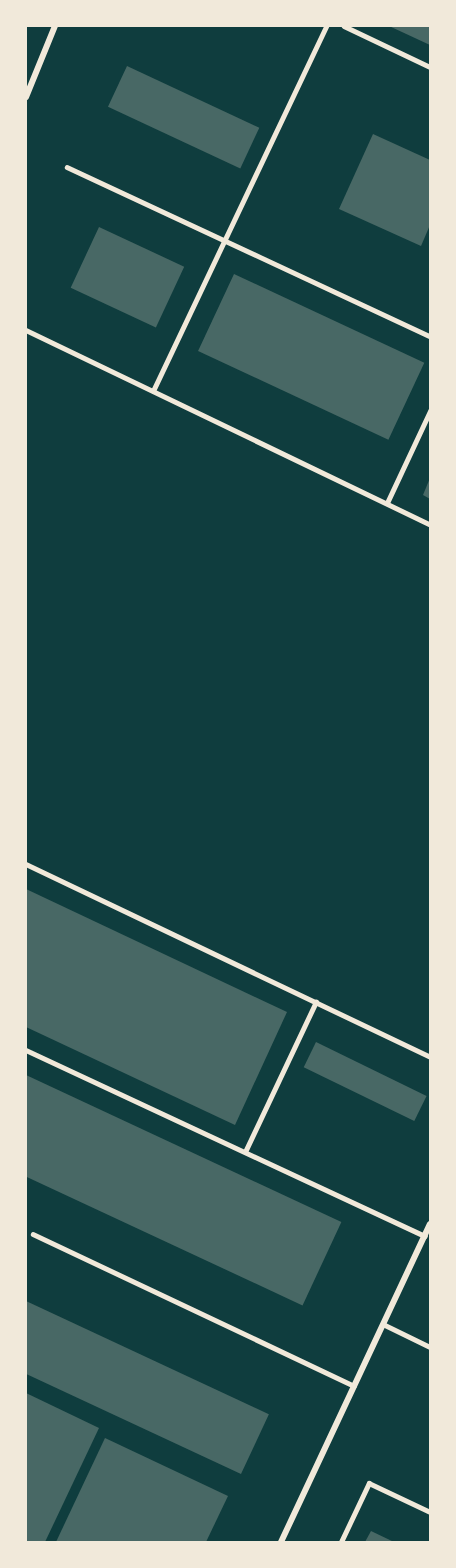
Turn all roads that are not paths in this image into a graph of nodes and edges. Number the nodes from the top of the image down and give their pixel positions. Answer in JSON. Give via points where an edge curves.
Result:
{"nodes":[{"id":1,"x":55,"y":26,"type":"edge"},
{"id":2,"x":326,"y":26,"type":"edge"},
{"id":3,"x":344,"y":26,"type":"edge"},
{"id":4,"x":430,"y":67,"type":"edge"},
{"id":5,"x":26,"y":97,"type":"edge"},
{"id":6,"x":67,"y":167,"type":"dead end"},
{"id":7,"x":225,"y":240,"type":"junction"},
{"id":8,"x":26,"y":330,"type":"edge"},
{"id":9,"x":430,"y":336,"type":"edge"},
{"id":10,"x":153,"y":391,"type":"junction"},
{"id":11,"x":430,"y":411,"type":"edge"},
{"id":12,"x":387,"y":503,"type":"junction"},
{"id":13,"x":430,"y":524,"type":"edge"},
{"id":14,"x":26,"y":864,"type":"edge"},
{"id":15,"x":316,"y":1002,"type":"junction"},
{"id":16,"x":26,"y":1050,"type":"edge"},
{"id":17,"x":430,"y":1057,"type":"edge"},
{"id":18,"x":245,"y":1152,"type":"junction"},
{"id":19,"x":430,"y":1224,"type":"edge"},
{"id":20,"x":33,"y":1234,"type":"dead end"},
{"id":21,"x":425,"y":1236,"type":"junction"},
{"id":22,"x":383,"y":1324,"type":"junction"},
{"id":23,"x":430,"y":1347,"type":"edge"},
{"id":24,"x":354,"y":1386,"type":"junction"},
{"id":25,"x":430,"y":1512,"type":"edge"},
{"id":26,"x":281,"y":1542,"type":"edge"},
{"id":27,"x":341,"y":1542,"type":"edge"}],
"edges":[{"from":1,"to":5,"type":"street"},
{"from":2,"to":7,"type":"lane"},
{"from":3,"to":4,"type":"lane"},
{"from":6,"to":7,"type":"lane"},
{"from":7,"to":9,"type":"lane"},
{"from":7,"to":10,"type":"lane"},
{"from":8,"to":10,"type":"lane"},
{"from":10,"to":12,"type":"lane"},
{"from":11,"to":12,"type":"lane"},
{"from":12,"to":13,"type":"lane"},
{"from":14,"to":15,"type":"lane"},
{"from":15,"to":17,"type":"lane"},
{"from":15,"to":18,"type":"lane"},
{"from":16,"to":18,"type":"lane"},
{"from":18,"to":21,"type":"lane"},
{"from":19,"to":21,"type":"street"},
{"from":20,"to":24,"type":"lane"},
{"from":21,"to":22,"type":"street"},
{"from":22,"to":23,"type":"lane"},
{"from":22,"to":24,"type":"street"},
{"from":24,"to":26,"type":"street"},
{"from":25,"to":27,"type":"lane","via":[[369,1483]]}]}
